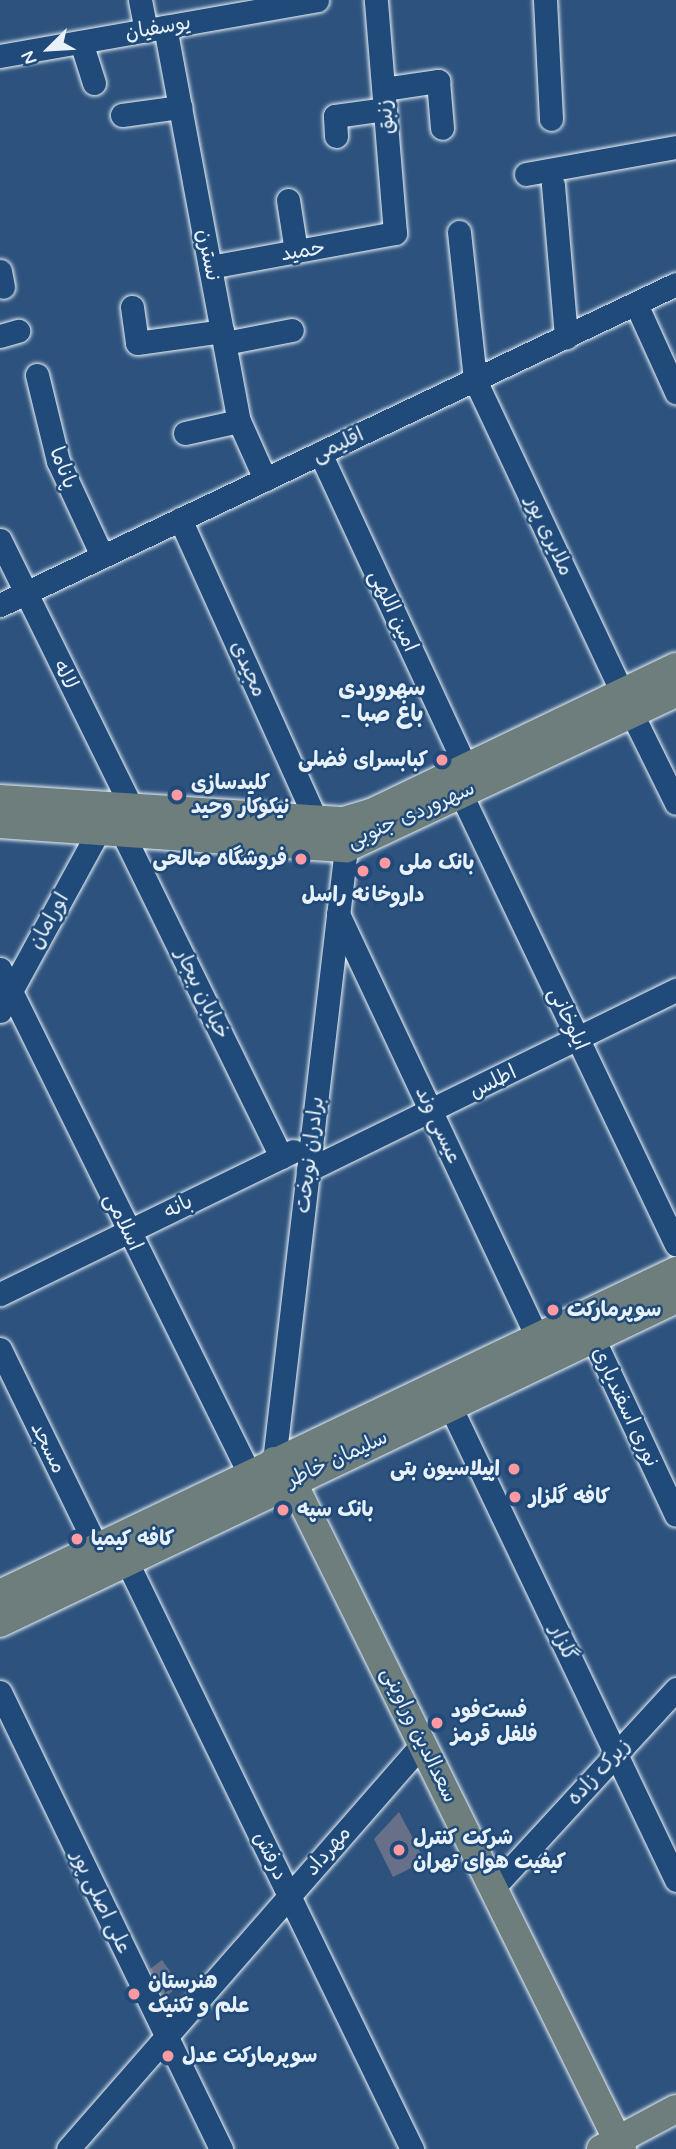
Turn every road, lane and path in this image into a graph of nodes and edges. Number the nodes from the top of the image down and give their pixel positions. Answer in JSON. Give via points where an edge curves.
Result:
{"nodes":[{"id":1,"x":141,"y":0,"type":"edge"},
{"id":2,"x":312,"y":0,"type":"edge"},
{"id":3,"x":376,"y":0,"type":"edge"},
{"id":4,"x":545,"y":0,"type":"edge"},
{"id":5,"x":155,"y":28,"type":"junction"},
{"id":6,"x":81,"y":41,"type":"junction"},
{"id":7,"x":0,"y":56,"type":"edge"},
{"id":8,"x":94,"y":83,"type":"dead end"},
{"id":9,"x":384,"y":99,"type":"junction"},
{"id":10,"x":180,"y":107,"type":"junction"},
{"id":11,"x":122,"y":115,"type":"dead end"},
{"id":12,"x":551,"y":119,"type":"dead end"},
{"id":13,"x":335,"y":126,"type":"dead end"},
{"id":14,"x":442,"y":128,"type":"dead end"},
{"id":15,"x":676,"y":147,"type":"edge"},
{"id":16,"x":526,"y":174,"type":"dead end"},
{"id":17,"x":553,"y":185,"type":"dead end"},
{"id":18,"x":288,"y":200,"type":"dead end"},
{"id":19,"x":459,"y":232,"type":"dead end"},
{"id":20,"x":394,"y":233,"type":"joint"},
{"id":21,"x":296,"y":251,"type":"junction"},
{"id":22,"x":210,"y":267,"type":"junction"},
{"id":23,"x":676,"y":285,"type":"edge"},
{"id":24,"x":636,"y":303,"type":"junction"},
{"id":25,"x":132,"y":307,"type":"dead end"},
{"id":26,"x":292,"y":330,"type":"dead end"},
{"id":27,"x":224,"y":337,"type":"junction"},
{"id":28,"x":566,"y":337,"type":"junction"},
{"id":29,"x":37,"y":375,"type":"dead end"},
{"id":30,"x":475,"y":380,"type":"junction"},
{"id":31,"x":676,"y":392,"type":"edge"},
{"id":32,"x":239,"y":421,"type":"junction"},
{"id":33,"x":186,"y":433,"type":"dead end"},
{"id":34,"x":320,"y":453,"type":"junction"},
{"id":35,"x":265,"y":479,"type":"junction"},
{"id":36,"x":180,"y":519,"type":"junction"},
{"id":37,"x":0,"y":540,"type":"edge"},
{"id":38,"x":102,"y":556,"type":"junction"},
{"id":39,"x":24,"y":593,"type":"junction"},
{"id":40,"x":0,"y":605,"type":"edge"},
{"id":41,"x":676,"y":667,"type":"edge"},
{"id":42,"x":676,"y":693,"type":"edge"},
{"id":43,"x":627,"y":703,"type":"junction"},
{"id":44,"x":464,"y":781,"type":"junction"},
{"id":45,"x":0,"y":799,"type":"edge"},
{"id":46,"x":676,"y":803,"type":"edge"},
{"id":47,"x":316,"y":820,"type":"junction"},
{"id":48,"x":118,"y":823,"type":"junction"},
{"id":49,"x":0,"y":824,"type":"edge"},
{"id":50,"x":346,"y":848,"type":"junction"},
{"id":51,"x":338,"y":914,"type":"junction"},
{"id":52,"x":0,"y":969,"type":"edge"},
{"id":53,"x":676,"y":990,"type":"edge"},
{"id":54,"x":5,"y":1002,"type":"edge"},
{"id":55,"x":578,"y":1039,"type":"junction"},
{"id":56,"x":432,"y":1112,"type":"junction"},
{"id":57,"x":312,"y":1142,"type":"junction"},
{"id":58,"x":281,"y":1157,"type":"junction"},
{"id":59,"x":308,"y":1170,"type":"junction"},
{"id":60,"x":127,"y":1232,"type":"junction"},
{"id":61,"x":676,"y":1244,"type":"edge"},
{"id":62,"x":676,"y":1271,"type":"edge"},
{"id":63,"x":0,"y":1294,"type":"edge"},
{"id":64,"x":676,"y":1299,"type":"edge"},
{"id":65,"x":537,"y":1337,"type":"junction"},
{"id":66,"x":593,"y":1338,"type":"junction"},
{"id":67,"x":0,"y":1349,"type":"edge"},
{"id":68,"x":450,"y":1406,"type":"junction"},
{"id":69,"x":271,"y":1472,"type":"junction"},
{"id":70,"x":676,"y":1515,"type":"edge"},
{"id":71,"x":97,"y":1548,"type":"junction"},
{"id":72,"x":127,"y":1562,"type":"junction"},
{"id":73,"x":0,"y":1594,"type":"edge"},
{"id":74,"x":0,"y":1623,"type":"edge"},
{"id":75,"x":676,"y":1689,"type":"edge"},
{"id":76,"x":0,"y":1692,"type":"edge"},
{"id":77,"x":423,"y":1743,"type":"junction"},
{"id":78,"x":616,"y":1754,"type":"junction"},
{"id":79,"x":676,"y":1880,"type":"edge"},
{"id":80,"x":494,"y":1887,"type":"junction"},
{"id":81,"x":289,"y":1896,"type":"junction"},
{"id":82,"x":166,"y":2036,"type":"junction"},
{"id":83,"x":676,"y":2109,"type":"edge"},
{"id":84,"x":613,"y":2146,"type":"edge"},
{"id":85,"x":68,"y":2149,"type":"edge"},
{"id":86,"x":221,"y":2149,"type":"edge"},
{"id":87,"x":412,"y":2149,"type":"edge"}],
"edges":[{"from":1,"to":5,"type":"street","name":"نسترن"},
{"from":2,"to":5,"type":"street","name":"یوسفیان"},
{"from":3,"to":9,"type":"street","name":"زنبق"},
{"from":4,"to":12,"type":"street"},
{"from":5,"to":6,"type":"street","name":"یوسفیان"},
{"from":5,"to":10,"type":"street","name":"نسترن"},
{"from":6,"to":7,"type":"street","name":"یوسفیان"},
{"from":6,"to":8,"type":"street"},
{"from":9,"to":13,"type":"street"},
{"from":9,"to":14,"type":"street","via":[[438,81]]},
{"from":9,"to":20,"type":"street","name":"زنبق"},
{"from":10,"to":11,"type":"street"},
{"from":10,"to":22,"type":"street","name":"نسترن"},
{"from":15,"to":16,"type":"street"},
{"from":17,"to":28,"type":"street"},
{"from":18,"to":21,"type":"street"},
{"from":19,"to":30,"type":"street","name":"ملایری پور"},
{"from":20,"to":21,"type":"street","name":"حمید"},
{"from":21,"to":22,"type":"street","name":"حمید"},
{"from":22,"to":27,"type":"street","name":"نسترن"},
{"from":23,"to":24,"type":"street","name":"اقلیمی"},
{"from":24,"to":28,"type":"street","name":"اقلیمی"},
{"from":24,"to":31,"type":"street"},
{"from":25,"to":27,"type":"street","via":[[137,343]]},
{"from":26,"to":27,"type":"street"},
{"from":27,"to":32,"type":"street","name":"نسترن"},
{"from":28,"to":30,"type":"street","name":"اقلیمی"},
{"from":29,"to":38,"type":"street","name":"پاناما","via":[[58,461]]},
{"from":30,"to":34,"type":"street","name":"اقلیمی"},
{"from":30,"to":43,"type":"street","name":"ملایری پور"},
{"from":32,"to":33,"type":"street"},
{"from":32,"to":35,"type":"street","name":"نسترن"},
{"from":34,"to":35,"type":"street","name":"اقلیمی"},
{"from":34,"to":44,"type":"street","name":"امین اللهی"},
{"from":35,"to":36,"type":"street","name":"اقلیمی"},
{"from":36,"to":38,"type":"street","name":"اقلیمی"},
{"from":36,"to":47,"type":"street","name":"مجیدی"},
{"from":37,"to":39,"type":"street","name":"لاله"},
{"from":38,"to":39,"type":"street","name":"اقلیمی"},
{"from":39,"to":40,"type":"street","name":"اقلیمی"},
{"from":39,"to":48,"type":"street","name":"لاله"},
{"from":41,"to":43,"type":"main road","name":"سهروردی جنوبی"},
{"from":42,"to":43,"type":"main road","name":"سهروردی جنوبی"},
{"from":43,"to":44,"type":"main road","name":"سهروردی جنوبی"},
{"from":43,"to":46,"type":"street","name":"ملایری پور"},
{"from":44,"to":47,"type":"main road","name":"سهروردی جنوبی","via":[[344,821]]},
{"from":44,"to":50,"type":"main road","name":"سهروردی جنوبی"},
{"from":44,"to":55,"type":"street","name":"ایلوخانی"},
{"from":45,"to":48,"type":"main road","name":"سهروردی جنوبی"},
{"from":47,"to":48,"type":"main road","name":"سهروردی جنوبی"},
{"from":48,"to":49,"type":"main road","name":"سهروردی جنوبی"},
{"from":48,"to":50,"type":"main road","name":"سهروردی جنوبی"},
{"from":48,"to":54,"type":"street","name":"اورامان"},
{"from":48,"to":58,"type":"street","name":"خیابان بیجار"},
{"from":50,"to":51,"type":"street","name":"برادران نوبخت"},
{"from":51,"to":56,"type":"street","name":"عیسی وند"},
{"from":51,"to":57,"type":"street","name":"برادران نوبخت"},
{"from":52,"to":54,"type":"street","name":"اسلامی"},
{"from":53,"to":55,"type":"street","name":"اطلس"},
{"from":54,"to":60,"type":"street","name":"اسلامی"},
{"from":55,"to":56,"type":"street","name":"اطلس"},
{"from":55,"to":61,"type":"street","name":"ایلوخانی"},
{"from":56,"to":59,"type":"street","name":"اطلس"},
{"from":56,"to":65,"type":"street","name":"عیسی وند"},
{"from":57,"to":58,"type":"street","name":"بانه"},
{"from":57,"to":59,"type":"street","name":"برادران نوبخت"},
{"from":58,"to":60,"type":"street","name":"بانه"},
{"from":59,"to":69,"type":"street","name":"برادران نوبخت"},
{"from":60,"to":63,"type":"street","name":"بانه"},
{"from":60,"to":69,"type":"street","name":"اسلامی"},
{"from":62,"to":65,"type":"main road","name":"سلیمان خاطر"},
{"from":64,"to":66,"type":"main road","name":"سلیمان خاطر"},
{"from":65,"to":69,"type":"main road","name":"سلیمان خاطر"},
{"from":66,"to":68,"type":"main road","name":"سلیمان خاطر"},
{"from":66,"to":70,"type":"street","name":"نوری اسفندیاری"},
{"from":67,"to":71,"type":"street","name":"مسجد"},
{"from":68,"to":69,"type":"main road","name":"سلیمان خاطر"},
{"from":68,"to":78,"type":"street","name":"گلزار"},
{"from":69,"to":71,"type":"main road","name":"سلیمان خاطر"},
{"from":69,"to":72,"type":"main road","name":"سلیمان خاطر"},
{"from":69,"to":77,"type":"main road","name":"سعدالدین وراوینی"},
{"from":71,"to":73,"type":"main road","name":"سلیمان خاطر"},
{"from":72,"to":74,"type":"main road","name":"سلیمان خاطر"},
{"from":72,"to":81,"type":"street","name":"درفش"},
{"from":75,"to":78,"type":"street","name":"زیرک زاده"},
{"from":76,"to":82,"type":"street","name":"علی اصلی پور"},
{"from":77,"to":80,"type":"main road","name":"سعدالدین وراوینی"},
{"from":77,"to":81,"type":"street","name":"مهرداد"},
{"from":78,"to":79,"type":"street","name":"گلزار"},
{"from":78,"to":80,"type":"street","name":"زیرک زاده"},
{"from":80,"to":84,"type":"main road","name":"سعدالدین وراوینی"},
{"from":81,"to":82,"type":"street","name":"مهرداد"},
{"from":81,"to":87,"type":"street","name":"درفش"},
{"from":82,"to":85,"type":"street","name":"مهرداد"},
{"from":82,"to":86,"type":"street","name":"علی اصلی پور"},
{"from":83,"to":84,"type":"main road"}]}
